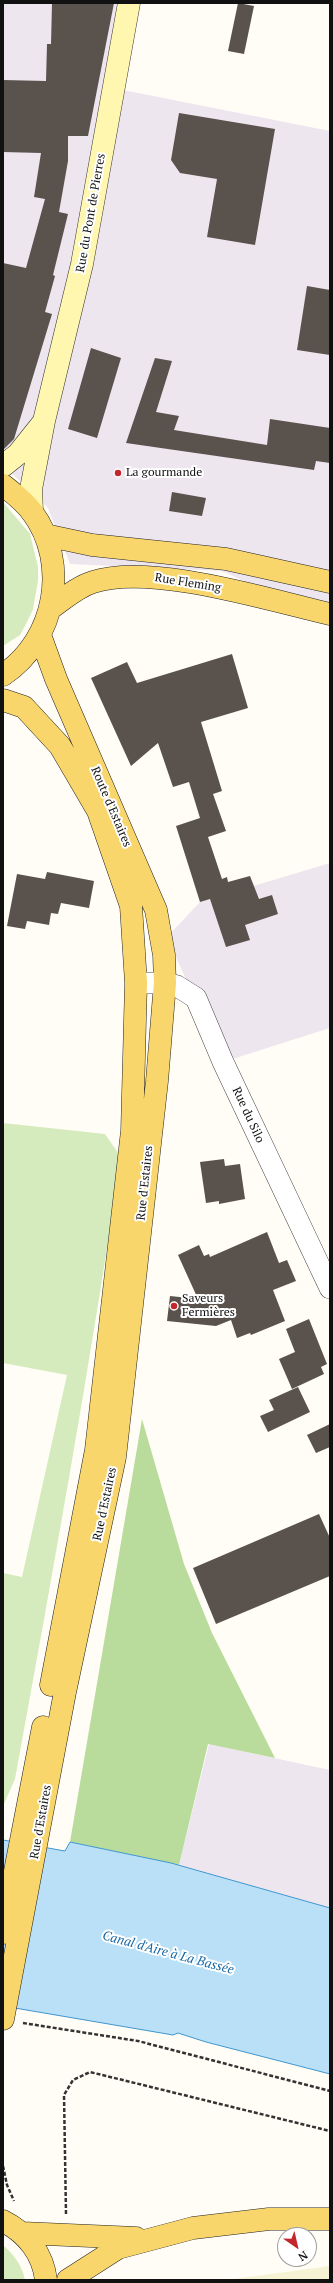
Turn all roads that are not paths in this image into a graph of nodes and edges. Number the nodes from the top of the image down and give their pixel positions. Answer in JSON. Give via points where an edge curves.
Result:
{"nodes":[{"id":1,"x":129,"y":3,"type":"edge"},
{"id":2,"x":44,"y":421,"type":"junction"},
{"id":3,"x":3,"y":466,"type":"edge"},
{"id":4,"x":3,"y":484,"type":"edge"},
{"id":5,"x":32,"y":512,"type":"junction"},
{"id":6,"x":45,"y":535,"type":"junction"},
{"id":7,"x":330,"y":582,"type":"edge"},
{"id":8,"x":51,"y":608,"type":"junction"},
{"id":9,"x":330,"y":614,"type":"edge"},
{"id":10,"x":40,"y":635,"type":"junction"},
{"id":11,"x":3,"y":675,"type":"edge"},
{"id":12,"x":3,"y":700,"type":"edge"},
{"id":13,"x":136,"y":983,"type":"junction"},
{"id":14,"x":165,"y":983,"type":"junction"},
{"id":15,"x":330,"y":1288,"type":"edge"},
{"id":16,"x":29,"y":1845,"type":"junction"},
{"id":17,"x":3,"y":1933,"type":"edge"},
{"id":18,"x":10,"y":2021,"type":"edge"},
{"id":19,"x":9,"y":2213,"type":"edge"},
{"id":20,"x":330,"y":2219,"type":"edge"},
{"id":21,"x":22,"y":2232,"type":"junction"},
{"id":22,"x":152,"y":2238,"type":"junction"},
{"id":23,"x":46,"y":2280,"type":"edge"},
{"id":24,"x":68,"y":2280,"type":"edge"}],
"edges":[{"from":1,"to":2,"type":"street","name":"Rue du Pont de Pierres","via":[[82,264]]},
{"from":2,"to":3,"type":"street","name":"Rue du Pont de Pierres","via":[[18,454]]},
{"from":2,"to":5,"type":"street","name":"Rue du Pont de Pierres","via":[[31,489]]},
{"from":4,"to":5,"type":"main road"},
{"from":5,"to":6,"type":"main road"},
{"from":6,"to":7,"type":"main road","via":[[92,545],[226,559]]},
{"from":6,"to":8,"type":"main road","via":[[52,558],[54,583]]},
{"from":8,"to":9,"type":"main road","name":"Rue Fleming","via":[[93,582],[146,577],[212,586]]},
{"from":8,"to":10,"type":"main road"},
{"from":10,"to":11,"type":"main road","via":[[28,653]]},
{"from":10,"to":14,"type":"main road","name":"Route d'Estaires","via":[[56,679],[156,910],[164,955]]},
{"from":12,"to":13,"type":"main road","name":"Route d'Estaires","via":[[24,707],[60,746],[98,810],[131,906]]},
{"from":13,"to":14,"type":"street","name":"Rue du Silo"},
{"from":13,"to":16,"type":"main road","name":"Route d'Estaires","via":[[132,1131],[96,1450]]},
{"from":14,"to":15,"type":"street","name":"Rue du Silo","via":[[176,986],[196,998],[223,1062]]},
{"from":14,"to":16,"type":"main road","name":"Rue d'Estaires","via":[[157,1081],[115,1457],[65,1692]]},
{"from":16,"to":17,"type":"main road"},
{"from":16,"to":18,"type":"main road","name":"Rue d'Estaires"},
{"from":19,"to":21,"type":"main road"},
{"from":20,"to":22,"type":"main road","via":[[254,2221],[193,2228]]},
{"from":21,"to":22,"type":"main road"},
{"from":21,"to":23,"type":"main road","via":[[42,2261]]},
{"from":22,"to":24,"type":"main road","via":[[118,2248]]}]}
